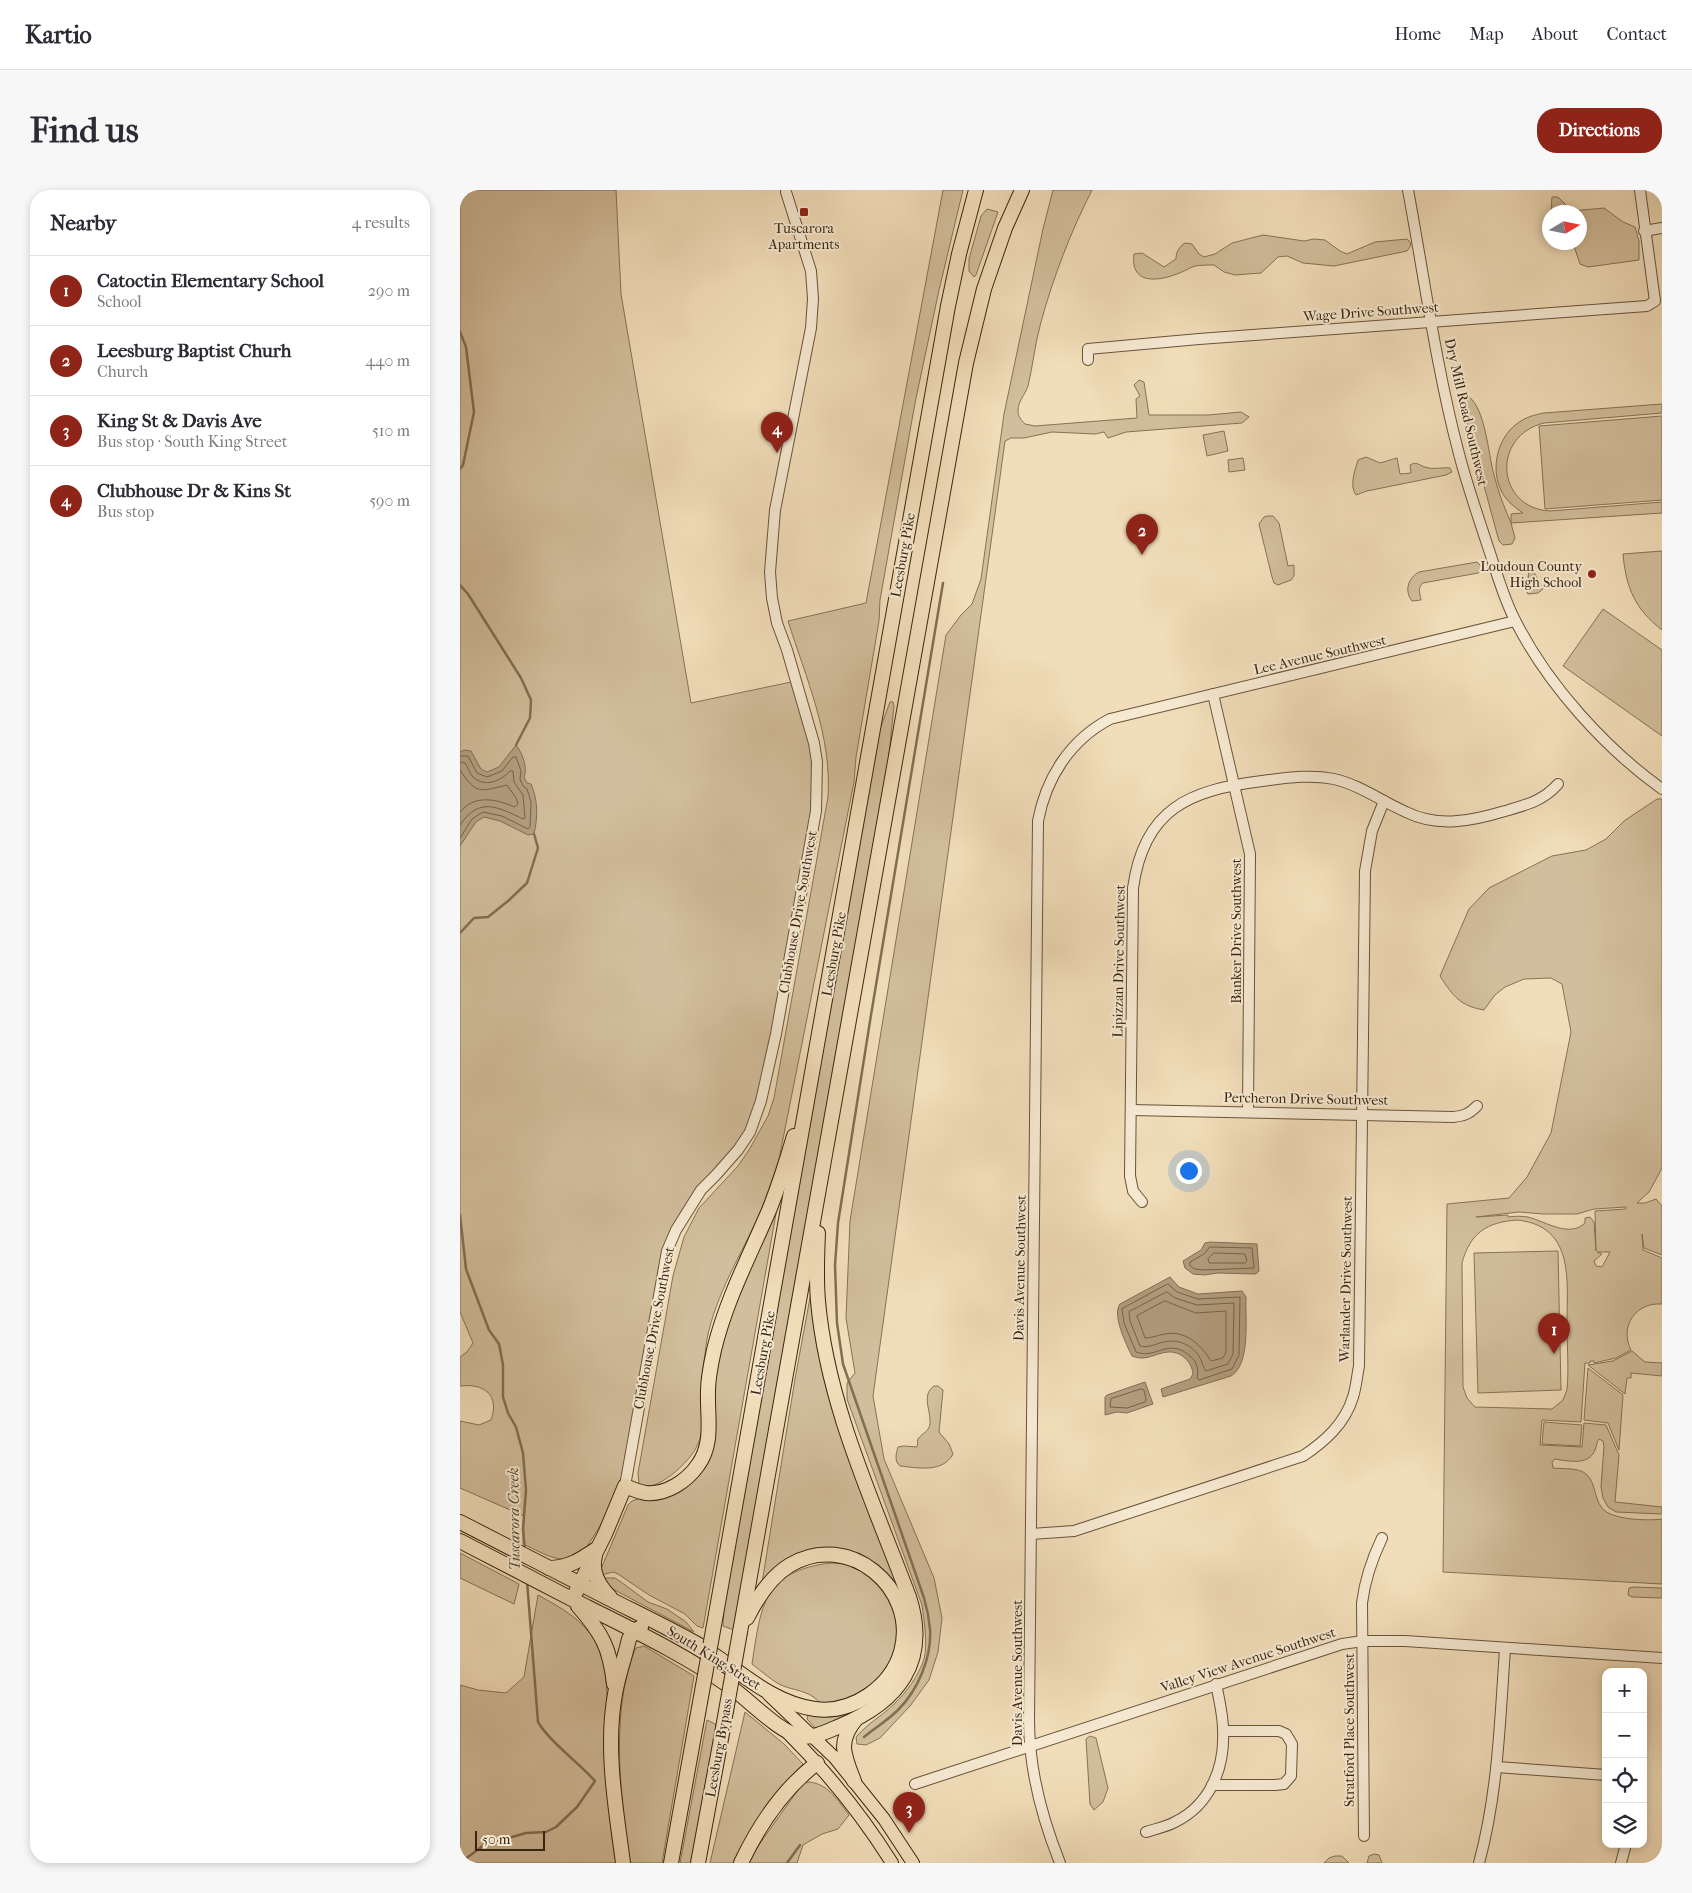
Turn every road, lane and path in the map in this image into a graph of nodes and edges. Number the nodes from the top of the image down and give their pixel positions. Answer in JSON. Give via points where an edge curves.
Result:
{"nodes":[{"id":1,"x":976,"y":190,"type":"edge"},
{"id":2,"x":1022,"y":190,"type":"edge"},
{"id":3,"x":1408,"y":190,"type":"edge"},
{"id":4,"x":1640,"y":190,"type":"edge"},
{"id":5,"x":786,"y":192,"type":"dead end"},
{"id":6,"x":1662,"y":228,"type":"edge"},
{"id":7,"x":1644,"y":231,"type":"junction"},
{"id":8,"x":1432,"y":322,"type":"junction"},
{"id":9,"x":1088,"y":360,"type":"dead end"},
{"id":10,"x":1515,"y":621,"type":"junction"},
{"id":11,"x":1213,"y":694,"type":"junction"},
{"id":12,"x":1131,"y":713,"type":"joint"},
{"id":13,"x":1558,"y":784,"type":"dead end"},
{"id":14,"x":1234,"y":785,"type":"junction"},
{"id":15,"x":1662,"y":789,"type":"edge"},
{"id":16,"x":1384,"y":800,"type":"junction"},
{"id":17,"x":814,"y":1064,"type":"junction"},
{"id":18,"x":1477,"y":1106,"type":"dead end"},
{"id":19,"x":1130,"y":1110,"type":"junction"},
{"id":20,"x":1248,"y":1112,"type":"junction"},
{"id":21,"x":1362,"y":1114,"type":"junction"},
{"id":22,"x":820,"y":1177,"type":"junction"},
{"id":23,"x":1142,"y":1202,"type":"dead end"},
{"id":24,"x":625,"y":1486,"type":"junction"},
{"id":25,"x":460,"y":1522,"type":"edge"},
{"id":26,"x":1031,"y":1534,"type":"junction"},
{"id":27,"x":1382,"y":1538,"type":"dead end"},
{"id":28,"x":460,"y":1540,"type":"edge"},
{"id":29,"x":596,"y":1550,"type":"junction"},
{"id":30,"x":549,"y":1568,"type":"junction"},
{"id":31,"x":580,"y":1584,"type":"junction"},
{"id":32,"x":573,"y":1600,"type":"junction"},
{"id":33,"x":615,"y":1602,"type":"junction"},
{"id":34,"x":666,"y":1628,"type":"junction"},
{"id":35,"x":634,"y":1631,"type":"junction"},
{"id":36,"x":740,"y":1632,"type":"junction"},
{"id":37,"x":1363,"y":1641,"type":"junction"},
{"id":38,"x":1505,"y":1649,"type":"junction"},
{"id":39,"x":1662,"y":1658,"type":"edge"},
{"id":40,"x":1216,"y":1684,"type":"junction"},
{"id":41,"x":766,"y":1691,"type":"junction"},
{"id":42,"x":615,"y":1695,"type":"junction"},
{"id":43,"x":856,"y":1719,"type":"junction"},
{"id":44,"x":697,"y":1720,"type":"joint"},
{"id":45,"x":1224,"y":1731,"type":"junction"},
{"id":46,"x":787,"y":1732,"type":"junction"},
{"id":47,"x":813,"y":1736,"type":"junction"},
{"id":48,"x":1030,"y":1746,"type":"junction"},
{"id":49,"x":817,"y":1762,"type":"junction"},
{"id":50,"x":1497,"y":1767,"type":"junction"},
{"id":51,"x":1602,"y":1775,"type":"edge"},
{"id":52,"x":854,"y":1780,"type":"junction"},
{"id":53,"x":915,"y":1784,"type":"dead end"},
{"id":54,"x":1212,"y":1785,"type":"junction"},
{"id":55,"x":1146,"y":1832,"type":"dead end"},
{"id":56,"x":1364,"y":1836,"type":"dead end"},
{"id":57,"x":1625,"y":1848,"type":"edge"},
{"id":58,"x":623,"y":1863,"type":"edge"},
{"id":59,"x":671,"y":1863,"type":"edge"},
{"id":60,"x":698,"y":1863,"type":"edge"},
{"id":61,"x":741,"y":1863,"type":"edge"},
{"id":62,"x":892,"y":1863,"type":"edge"},
{"id":63,"x":913,"y":1863,"type":"edge"},
{"id":64,"x":1060,"y":1863,"type":"edge"},
{"id":65,"x":1479,"y":1863,"type":"edge"},
{"id":66,"x":1621,"y":1863,"type":"edge"}],
"edges":[{"from":1,"to":17,"type":"highway","name":"Leesburg Pike","via":[[948,306]]},
{"from":2,"to":22,"type":"highway","name":"Leesburg Pike","via":[[984,289],[966,363]]},
{"from":3,"to":8,"type":"street","name":"Dry Mill Road Southwest"},
{"from":4,"to":7,"type":"street"},
{"from":5,"to":24,"type":"street","name":"Clubhouse Drive Southwest","via":[[811,271],[813,299],[810,336],[775,510],[770,572],[777,623],[814,743],[816,811],[761,1101],[750,1132],[738,1150],[700,1190],[667,1251]]},
{"from":6,"to":7,"type":"street"},
{"from":7,"to":8,"type":"street","name":"Wage Drive Southwest","via":[[1655,301],[1647,306]]},
{"from":8,"to":9,"type":"street","name":"Wage Drive Southwest","via":[[1088,349]]},
{"from":8,"to":10,"type":"street","name":"Dry Mill Road Southwest","via":[[1464,474]]},
{"from":10,"to":11,"type":"street","name":"Lee Avenue Southwest"},
{"from":10,"to":15,"type":"street","name":"Dry Mill Road Southwest","via":[[1544,668],[1595,730]]},
{"from":11,"to":12,"type":"street","name":"Lee Avenue Southwest"},
{"from":11,"to":14,"type":"street","name":"Banker Drive Southwest"},
{"from":12,"to":26,"type":"street","name":"Davis Avenue Southwest","via":[[1103,723],[1064,758],[1050,782],[1038,821]]},
{"from":13,"to":16,"type":"street","name":"Lipizzan Drive Southwest","via":[[1539,800],[1469,821],[1450,823],[1407,813]]},
{"from":14,"to":16,"type":"street","name":"Lipizzan Drive Southwest","via":[[1292,777],[1331,778],[1350,783]]},
{"from":14,"to":19,"type":"street","name":"Lipizzan Drive Southwest","via":[[1201,794],[1168,813],[1152,830],[1136,869],[1132,888]]},
{"from":14,"to":20,"type":"street","name":"Banker Drive Southwest","via":[[1251,868]]},
{"from":16,"to":21,"type":"street","name":"Warlander Drive Southwest","via":[[1372,831],[1365,871]]},
{"from":17,"to":24,"type":"highway","via":[[770,1208],[719,1331],[709,1374],[706,1450],[690,1475],[665,1491],[646,1493]]},
{"from":17,"to":44,"type":"highway","name":"Leesburg Pike","bridge":true},
{"from":18,"to":21,"type":"street","name":"Percheron Drive Southwest","via":[[1464,1116]]},
{"from":19,"to":20,"type":"street","name":"Percheron Drive Southwest"},
{"from":19,"to":23,"type":"street","name":"Lipizzan Drive Southwest","via":[[1130,1176],[1133,1191]]},
{"from":20,"to":21,"type":"street","name":"Percheron Drive Southwest"},
{"from":21,"to":26,"type":"street","name":"Warlander Drive Southwest","via":[[1359,1366],[1353,1397],[1336,1428],[1303,1456],[1074,1531]]},
{"from":22,"to":36,"type":"highway","name":"Leesburg Pike"},
{"from":22,"to":43,"type":"highway","via":[[816,1277],[827,1360],[849,1438],[916,1619],[916,1643],[903,1680],[887,1700]]},
{"from":24,"to":29,"type":"highway","name":"Clubhouse Drive Southwest"},
{"from":25,"to":30,"type":"highway","name":"South King Street"},
{"from":26,"to":48,"type":"street","name":"Davis Avenue Southwest"},
{"from":27,"to":37,"type":"street","name":"Stratford Place Southwest","via":[[1365,1584]]},
{"from":28,"to":32,"type":"highway","name":"South King Street"},
{"from":29,"to":30,"type":"highway","via":[[574,1564]]},
{"from":29,"to":31,"type":"highway","name":"Clubhouse Drive Southwest"},
{"from":29,"to":33,"type":"highway","via":[[593,1563],[597,1578]]},
{"from":30,"to":31,"type":"highway","name":"South King Street"},
{"from":31,"to":32,"type":"highway","name":"Clubhouse Drive Southwest"},
{"from":31,"to":33,"type":"highway","name":"South King Street"},
{"from":32,"to":35,"type":"highway","name":"South King Street"},
{"from":32,"to":42,"type":"highway","via":[[605,1642]]},
{"from":33,"to":34,"type":"highway","name":"South King Street"},
{"from":34,"to":35,"type":"highway","via":[[648,1625]]},
{"from":34,"to":41,"type":"highway","name":"South King Street","via":[[719,1658]]},
{"from":35,"to":42,"type":"highway","via":[[629,1638]]},
{"from":35,"to":46,"type":"highway","name":"South King Street","via":[[674,1651],[734,1689]]},
{"from":36,"to":41,"type":"highway","via":[[771,1580],[791,1564],[810,1557],[844,1556],[866,1564],[889,1586],[900,1608],[904,1628],[900,1653],[885,1681],[874,1692],[840,1707],[818,1710],[792,1704]]},
{"from":36,"to":60,"type":"highway","name":"Leesburg Bypass","bridge":true},
{"from":37,"to":38,"type":"street","name":"Valley View Avenue Southwest"},
{"from":37,"to":40,"type":"street","name":"Valley View Avenue Southwest","via":[[1313,1652]]},
{"from":37,"to":56,"type":"street","name":"Stratford Place Southwest"},
{"from":38,"to":39,"type":"street","name":"Valley View Avenue Southwest"},
{"from":38,"to":50,"type":"street"},
{"from":40,"to":45,"type":"street"},
{"from":40,"to":48,"type":"street","name":"Valley View Avenue Southwest"},
{"from":41,"to":47,"type":"main road","name":"South King Street"},
{"from":42,"to":58,"type":"highway","via":[[613,1777]]},
{"from":43,"to":47,"type":"highway"},
{"from":43,"to":52,"type":"highway","via":[[847,1730],[843,1744]]},
{"from":44,"to":59,"type":"highway","name":"Leesburg Bypass"},
{"from":45,"to":54,"type":"street","via":[[1218,1775]]},
{"from":45,"to":54,"type":"street","via":[[1286,1734],[1292,1744],[1291,1776],[1284,1784]]},
{"from":46,"to":47,"type":"highway"},
{"from":46,"to":49,"type":"main road","name":"South King Street"},
{"from":47,"to":52,"type":"main road","name":"South King Street"},
{"from":48,"to":53,"type":"street","name":"Valley View Avenue Southwest"},
{"from":48,"to":64,"type":"street","name":"Davis Avenue Southwest","via":[[1043,1816]]},
{"from":49,"to":61,"type":"highway","via":[[780,1799]]},
{"from":49,"to":62,"type":"main road","name":"South King Street","via":[[861,1817]]},
{"from":50,"to":51,"type":"street"},
{"from":50,"to":65,"type":"street"},
{"from":52,"to":63,"type":"main road","name":"South King Street"},
{"from":54,"to":55,"type":"street","via":[[1205,1798],[1187,1815]]},
{"from":57,"to":66,"type":"street"}]}
